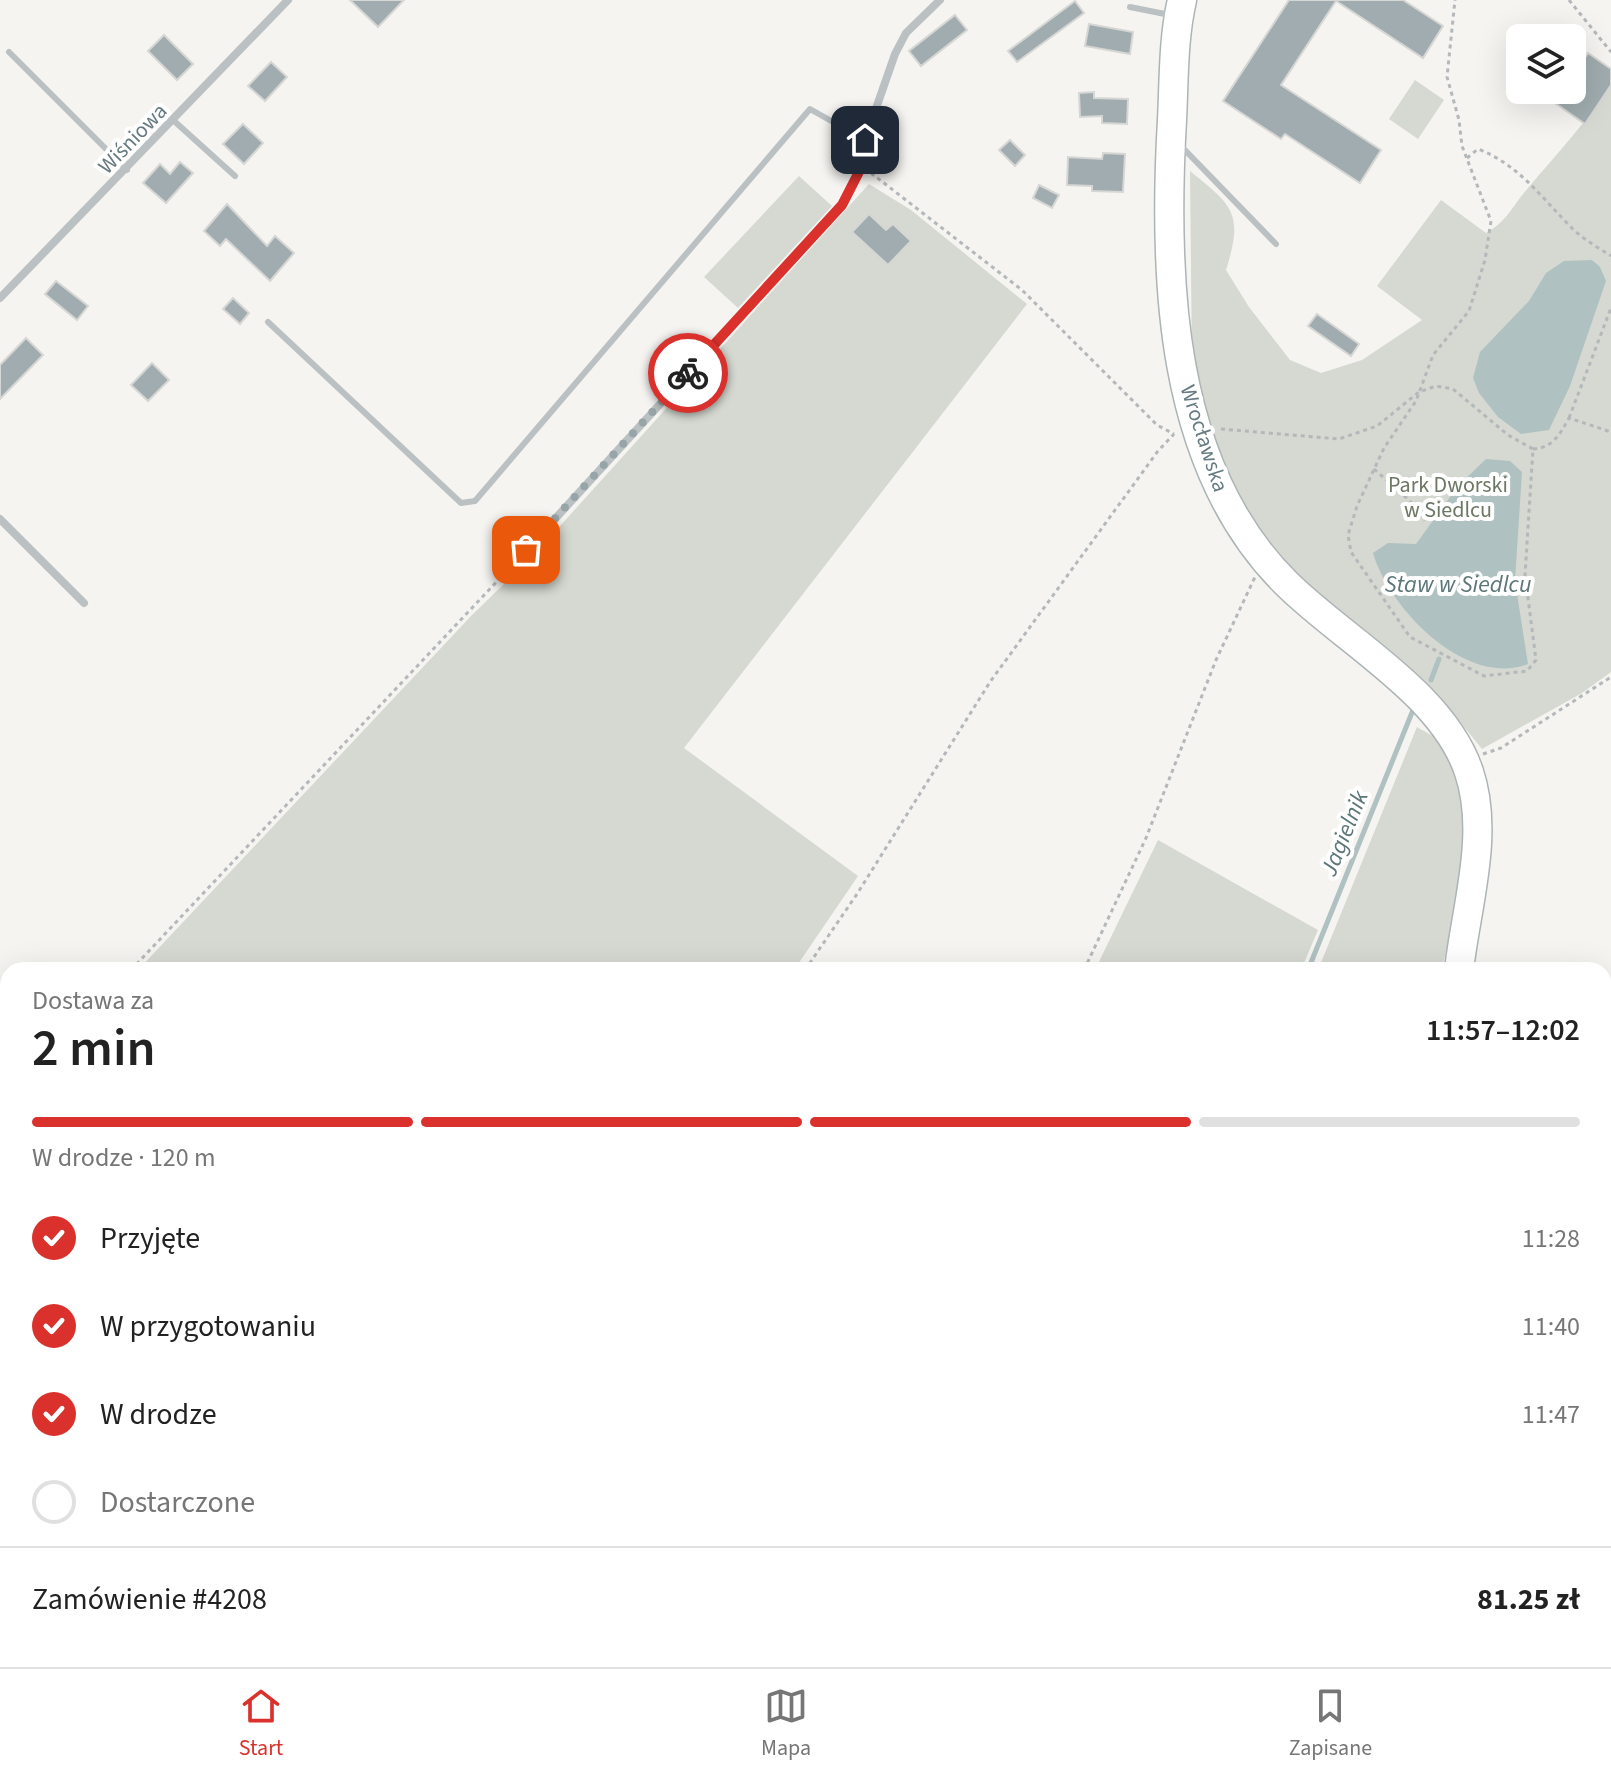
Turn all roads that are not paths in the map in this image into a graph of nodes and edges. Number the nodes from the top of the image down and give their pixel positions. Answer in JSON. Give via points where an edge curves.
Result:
{"nodes":[{"id":1,"x":288,"y":0,"type":"edge"},
{"id":2,"x":940,"y":0,"type":"edge"},
{"id":3,"x":1130,"y":7,"type":"dead end"},
{"id":4,"x":1180,"y":8,"type":"edge"},
{"id":5,"x":9,"y":52,"type":"dead end"},
{"id":6,"x":173,"y":120,"type":"junction"},
{"id":7,"x":865,"y":140,"type":"junction"},
{"id":8,"x":1171,"y":140,"type":"junction"},
{"id":9,"x":127,"y":170,"type":"junction"},
{"id":10,"x":235,"y":176,"type":"dead end"},
{"id":11,"x":1276,"y":244,"type":"dead end"},
{"id":12,"x":0,"y":298,"type":"edge"},
{"id":13,"x":268,"y":322,"type":"dead end"},
{"id":14,"x":0,"y":519,"type":"edge"},
{"id":15,"x":511,"y":567,"type":"road end"},
{"id":16,"x":84,"y":603,"type":"dead end"},
{"id":17,"x":1460,"y":962,"type":"edge"}],
"edges":[{"from":1,"to":6,"type":"street","name":"Wiśniowa"},
{"from":2,"to":7,"type":"street","via":[[906,33]]},
{"from":3,"to":4,"type":"lane"},
{"from":4,"to":8,"type":"street","name":"Wrocławska"},
{"from":5,"to":9,"type":"lane"},
{"from":6,"to":9,"type":"street","name":"Wiśniowa"},
{"from":6,"to":10,"type":"lane"},
{"from":7,"to":13,"type":"lane","via":[[810,109],[475,501],[461,503]]},
{"from":7,"to":15,"type":"street","via":[[862,166],[842,205]]},
{"from":8,"to":11,"type":"lane"},
{"from":8,"to":17,"type":"street","name":"Wrocławska","via":[[1173,291],[1186,431],[1265,559],[1414,693],[1449,733],[1464,760],[1474,788],[1477,836]]},
{"from":9,"to":12,"type":"street","name":"Wiśniowa"},
{"from":14,"to":16,"type":"street"}]}
